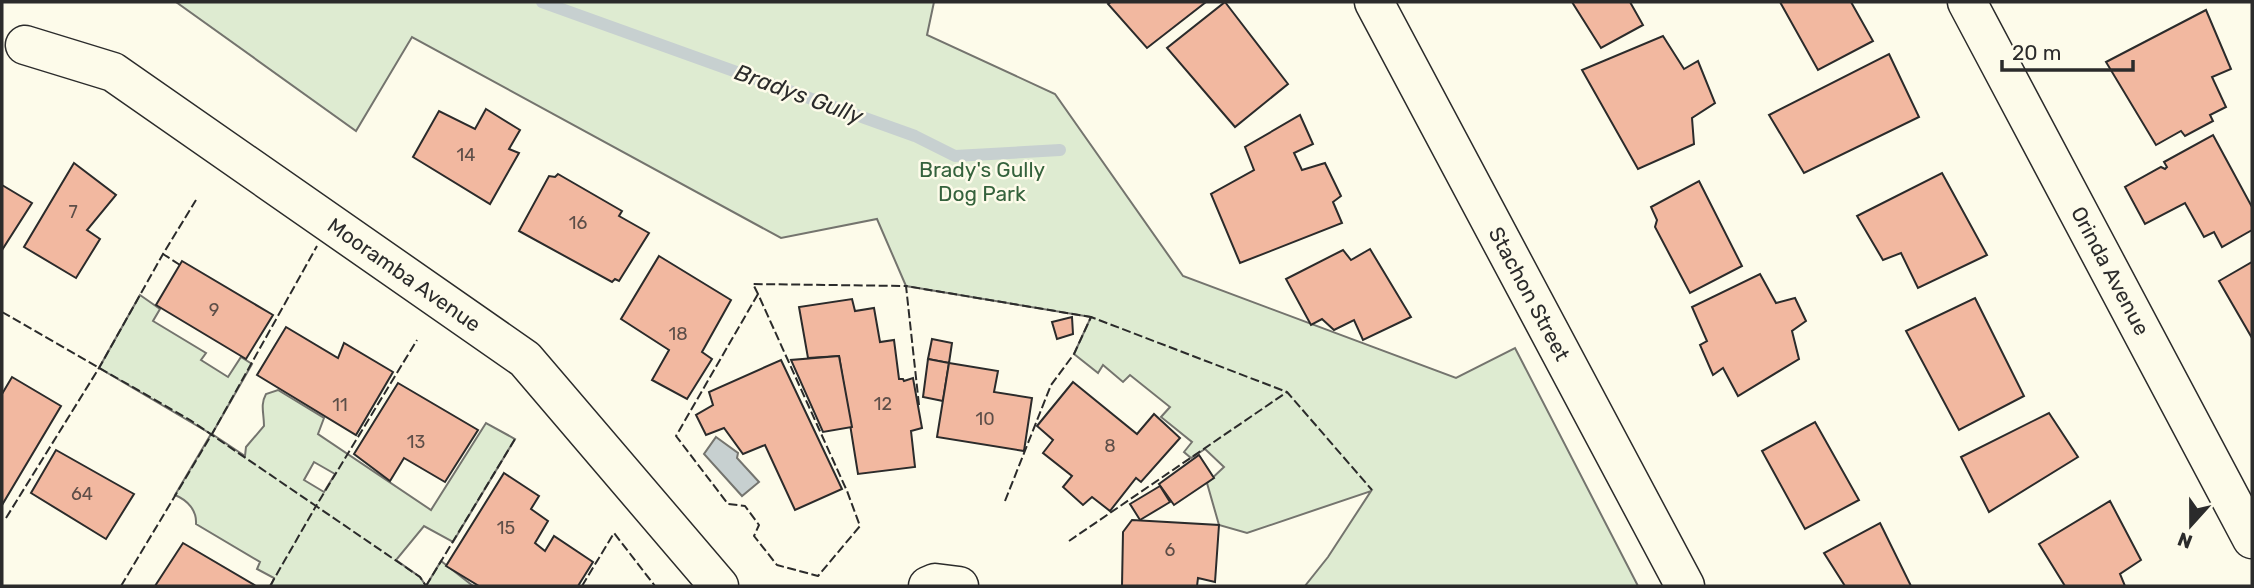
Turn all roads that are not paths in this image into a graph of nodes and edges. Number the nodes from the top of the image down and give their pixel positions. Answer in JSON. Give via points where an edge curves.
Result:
{"nodes":[{"id":1,"x":1374,"y":2,"type":"edge"},
{"id":2,"x":1967,"y":2,"type":"edge"},
{"id":3,"x":25,"y":45,"type":"dead end"},
{"id":4,"x":2252,"y":540,"type":"edge"},
{"id":5,"x":719,"y":586,"type":"edge"},
{"id":6,"x":928,"y":586,"type":"edge"},
{"id":7,"x":959,"y":586,"type":"edge"},
{"id":8,"x":1685,"y":586,"type":"edge"}],
"edges":[{"from":1,"to":8,"type":"street","name":"Stachon Street"},
{"from":2,"to":4,"type":"street","name":"Orinda Avenue"},
{"from":3,"to":5,"type":"street","name":"Mooramba Avenue","via":[[113,72],[525,359]]},
{"from":6,"to":7,"type":"street"}]}
